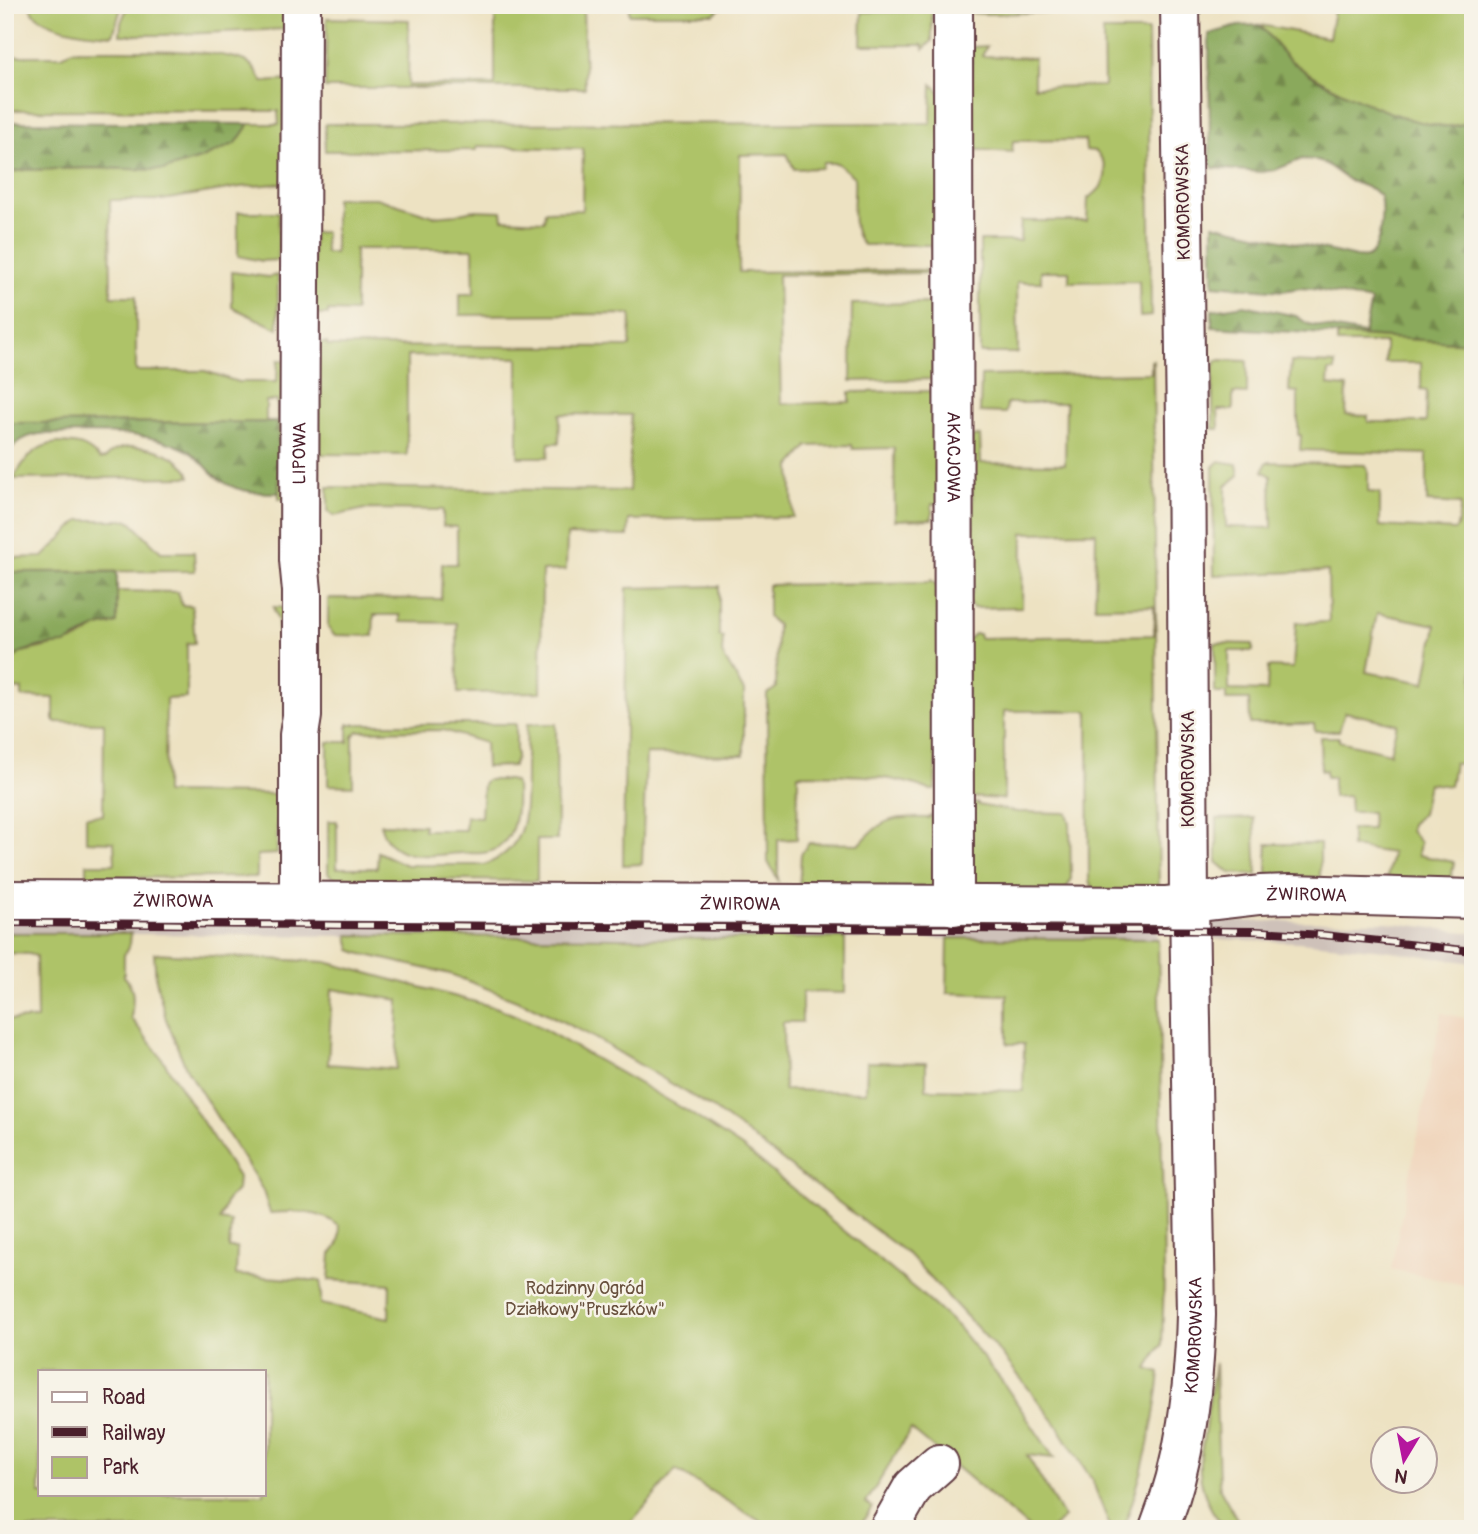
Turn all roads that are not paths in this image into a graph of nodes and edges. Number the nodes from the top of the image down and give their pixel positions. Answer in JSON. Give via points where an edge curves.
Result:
{"nodes":[{"id":1,"x":301,"y":5,"type":"edge"},
{"id":2,"x":953,"y":5,"type":"edge"},
{"id":3,"x":1180,"y":5,"type":"edge"},
{"id":4,"x":5,"y":900,"type":"edge"},
{"id":5,"x":1473,"y":900,"type":"edge"},
{"id":6,"x":299,"y":903,"type":"junction"},
{"id":7,"x":1189,"y":904,"type":"junction"},
{"id":8,"x":954,"y":906,"type":"junction"},
{"id":9,"x":939,"y":1464,"type":"dead end"},
{"id":10,"x":1165,"y":1527,"type":"edge"},
{"id":11,"x":889,"y":1529,"type":"edge"}],
"edges":[{"from":1,"to":6,"type":"street","name":"LIPOWA"},
{"from":2,"to":8,"type":"street","name":"AKACJOWA"},
{"from":3,"to":7,"type":"street","name":"KOMOROWSKA"},
{"from":4,"to":6,"type":"street","name":"ŻWIROWA"},
{"from":5,"to":7,"type":"street","name":"ŻWIROWA","via":[[1290,894]]},
{"from":6,"to":8,"type":"street","name":"ŻWIROWA"},
{"from":7,"to":8,"type":"street","name":"ŻWIROWA"},
{"from":7,"to":10,"type":"street","name":"KOMOROWSKA","via":[[1195,1364]]},
{"from":9,"to":11,"type":"street","via":[[913,1487]]}]}
